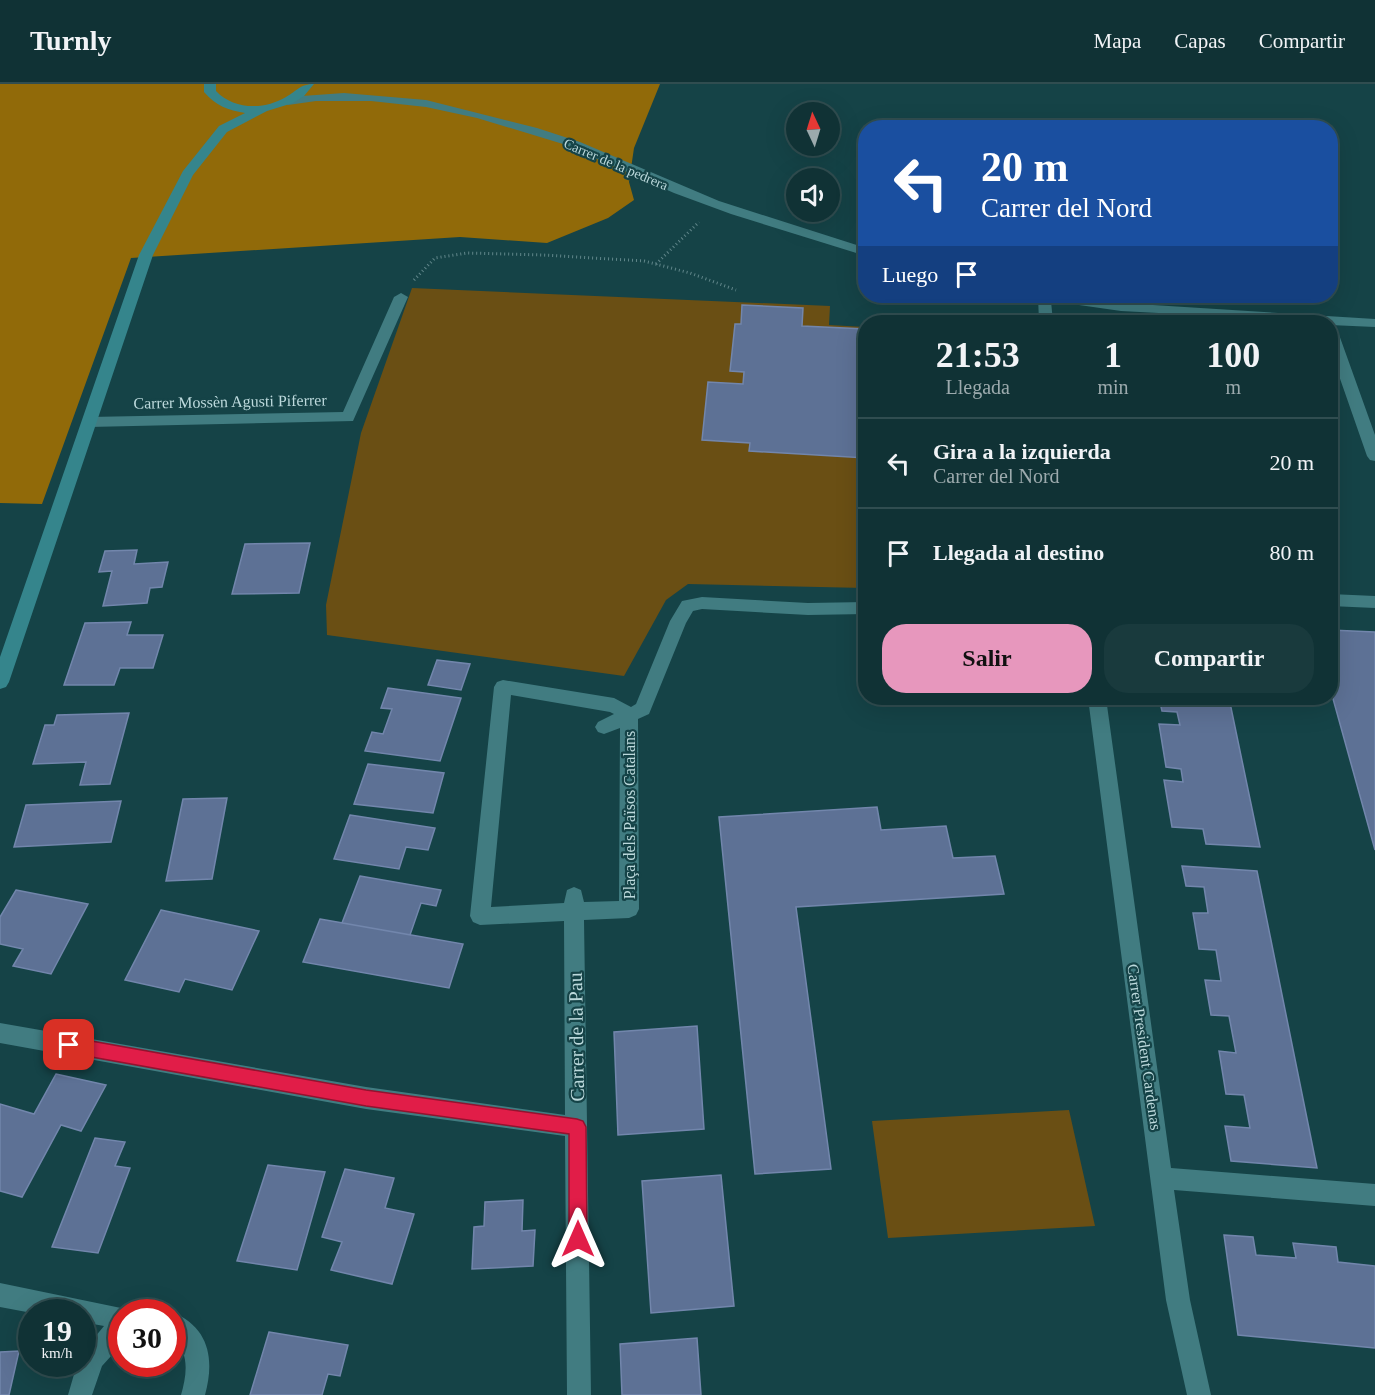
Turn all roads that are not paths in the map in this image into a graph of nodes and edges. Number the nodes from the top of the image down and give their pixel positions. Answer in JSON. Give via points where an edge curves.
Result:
{"nodes":[{"id":1,"x":210,"y":84,"type":"edge"},
{"id":2,"x":308,"y":84,"type":"edge"},
{"id":3,"x":330,"y":84,"type":"edge"},
{"id":4,"x":362,"y":95,"type":"junction"},
{"id":5,"x":217,"y":100,"type":"junction"},
{"id":6,"x":288,"y":101,"type":"junction"},
{"id":7,"x":266,"y":107,"type":"junction"},
{"id":8,"x":223,"y":129,"type":"junction"},
{"id":9,"x":858,"y":250,"type":"edge"},
{"id":10,"x":401,"y":297,"type":"road end"},
{"id":11,"x":1090,"y":303,"type":"edge"},
{"id":12,"x":1212,"y":315,"type":"edge"},
{"id":13,"x":1375,"y":323,"type":"edge"},
{"id":14,"x":1338,"y":324,"type":"edge"},
{"id":15,"x":1338,"y":350,"type":"edge"},
{"id":16,"x":89,"y":422,"type":"junction"},
{"id":17,"x":1375,"y":456,"type":"edge"},
{"id":18,"x":1338,"y":600,"type":"edge"},
{"id":19,"x":1375,"y":602,"type":"edge"},
{"id":20,"x":858,"y":608,"type":"edge"},
{"id":21,"x":0,"y":682,"type":"edge"},
{"id":22,"x":1098,"y":705,"type":"edge"},
{"id":23,"x":629,"y":715,"type":"junction"},
{"id":24,"x":604,"y":727,"type":"dead end"},
{"id":25,"x":574,"y":896,"type":"dead end"},
{"id":26,"x":0,"y":1033,"type":"edge"},
{"id":27,"x":577,"y":1127,"type":"junction"},
{"id":28,"x":1163,"y":1178,"type":"junction"},
{"id":29,"x":1375,"y":1195,"type":"edge"},
{"id":30,"x":0,"y":1295,"type":"edge"},
{"id":31,"x":108,"y":1315,"type":"edge"},
{"id":32,"x":186,"y":1334,"type":"edge"},
{"id":33,"x":108,"y":1340,"type":"edge"},
{"id":34,"x":81,"y":1395,"type":"edge"},
{"id":35,"x":193,"y":1395,"type":"edge"},
{"id":36,"x":579,"y":1395,"type":"edge"},
{"id":37,"x":1199,"y":1395,"type":"edge"}],
"edges":[{"from":1,"to":5,"type":"main road","via":[[210,92]]},
{"from":2,"to":6,"type":"main road"},
{"from":3,"to":4,"type":"street","name":"Carrer de la pedrera"},
{"from":4,"to":6,"type":"street","name":"Carrer de la pedrera"},
{"from":4,"to":9,"type":"street","name":"Carrer de la pedrera","via":[[438,105],[525,128],[784,229]]},
{"from":5,"to":7,"type":"main road","via":[[238,108]]},
{"from":5,"to":8,"type":"main road"},
{"from":6,"to":7,"type":"main road"},
{"from":7,"to":8,"type":"main road"},
{"from":8,"to":16,"type":"main road","via":[[187,174],[146,255]]},
{"from":10,"to":16,"type":"street","name":"Carrer Mossèn Agusti Piferrer","via":[[348,417]]},
{"from":11,"to":12,"type":"street"},
{"from":13,"to":14,"type":"street"},
{"from":15,"to":17,"type":"street"},
{"from":16,"to":21,"type":"main road"},
{"from":18,"to":19,"type":"street"},
{"from":20,"to":23,"type":"street","via":[[702,603],[688,606],[678,621],[643,709]]},
{"from":22,"to":28,"type":"street","name":"Carrer President Cardenas"},
{"from":23,"to":23,"type":"street","name":"Plaça dels Països Catalans","via":[[614,705],[503,687],[480,916],[629,909]]},
{"from":23,"to":24,"type":"street"},
{"from":25,"to":27,"type":"street","name":"Carrer de la Pau"},
{"from":26,"to":27,"type":"street","via":[[366,1098]]},
{"from":27,"to":36,"type":"street","name":"Carrer de la Pau"},
{"from":28,"to":29,"type":"street"},
{"from":28,"to":37,"type":"street","name":"Carrer President Cardenas","via":[[1178,1300]]},
{"from":30,"to":31,"type":"street"},
{"from":32,"to":35,"type":"street","via":[[198,1359]]},
{"from":33,"to":34,"type":"street","via":[[86,1370]]}]}
